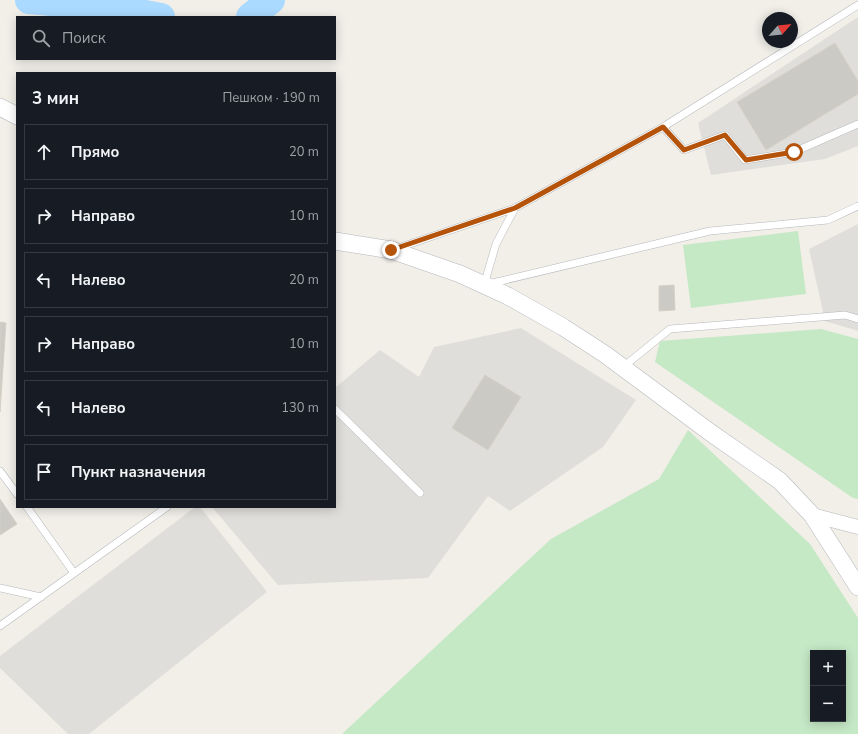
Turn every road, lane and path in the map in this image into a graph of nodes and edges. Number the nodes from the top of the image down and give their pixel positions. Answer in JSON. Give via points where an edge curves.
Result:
{"nodes":[{"id":1,"x":858,"y":5,"type":"edge"},
{"id":2,"x":0,"y":107,"type":"edge"},
{"id":3,"x":16,"y":115,"type":"edge"},
{"id":4,"x":858,"y":124,"type":"edge"},
{"id":5,"x":663,"y":127,"type":"junction"},
{"id":6,"x":858,"y":206,"type":"edge"},
{"id":7,"x":515,"y":208,"type":"junction"},
{"id":8,"x":336,"y":241,"type":"edge"},
{"id":9,"x":391,"y":250,"type":"junction"},
{"id":10,"x":484,"y":285,"type":"junction"},
{"id":11,"x":858,"y":319,"type":"edge"},
{"id":12,"x":623,"y":367,"type":"junction"},
{"id":13,"x":336,"y":410,"type":"edge"},
{"id":14,"x":0,"y":471,"type":"edge"},
{"id":15,"x":16,"y":493,"type":"edge"},
{"id":16,"x":420,"y":493,"type":"dead end"},
{"id":17,"x":28,"y":508,"type":"edge"},
{"id":18,"x":165,"y":508,"type":"edge"},
{"id":19,"x":812,"y":515,"type":"junction"},
{"id":20,"x":858,"y":527,"type":"edge"},
{"id":21,"x":74,"y":573,"type":"junction"},
{"id":22,"x":858,"y":587,"type":"edge"},
{"id":23,"x":0,"y":588,"type":"edge"},
{"id":24,"x":41,"y":597,"type":"junction"},
{"id":25,"x":0,"y":626,"type":"edge"}],
"edges":[{"from":1,"to":5,"type":"lane"},
{"from":2,"to":3,"type":"street"},
{"from":4,"to":5,"type":"lane","via":[[794,152],[746,160],[725,135],[684,150]]},
{"from":5,"to":7,"type":"lane"},
{"from":6,"to":10,"type":"lane","via":[[828,220],[710,232]]},
{"from":7,"to":9,"type":"lane"},
{"from":7,"to":10,"type":"lane","via":[[496,244]]},
{"from":8,"to":9,"type":"street"},
{"from":9,"to":10,"type":"street"},
{"from":10,"to":12,"type":"street","via":[[562,327]]},
{"from":11,"to":12,"type":"lane","via":[[845,316],[670,329]]},
{"from":12,"to":19,"type":"street","via":[[780,481]]},
{"from":13,"to":16,"type":"lane"},
{"from":14,"to":15,"type":"lane"},
{"from":17,"to":21,"type":"lane"},
{"from":18,"to":21,"type":"lane"},
{"from":19,"to":20,"type":"street"},
{"from":19,"to":22,"type":"street"},
{"from":21,"to":24,"type":"lane"},
{"from":23,"to":24,"type":"lane"},
{"from":24,"to":25,"type":"lane"}]}
